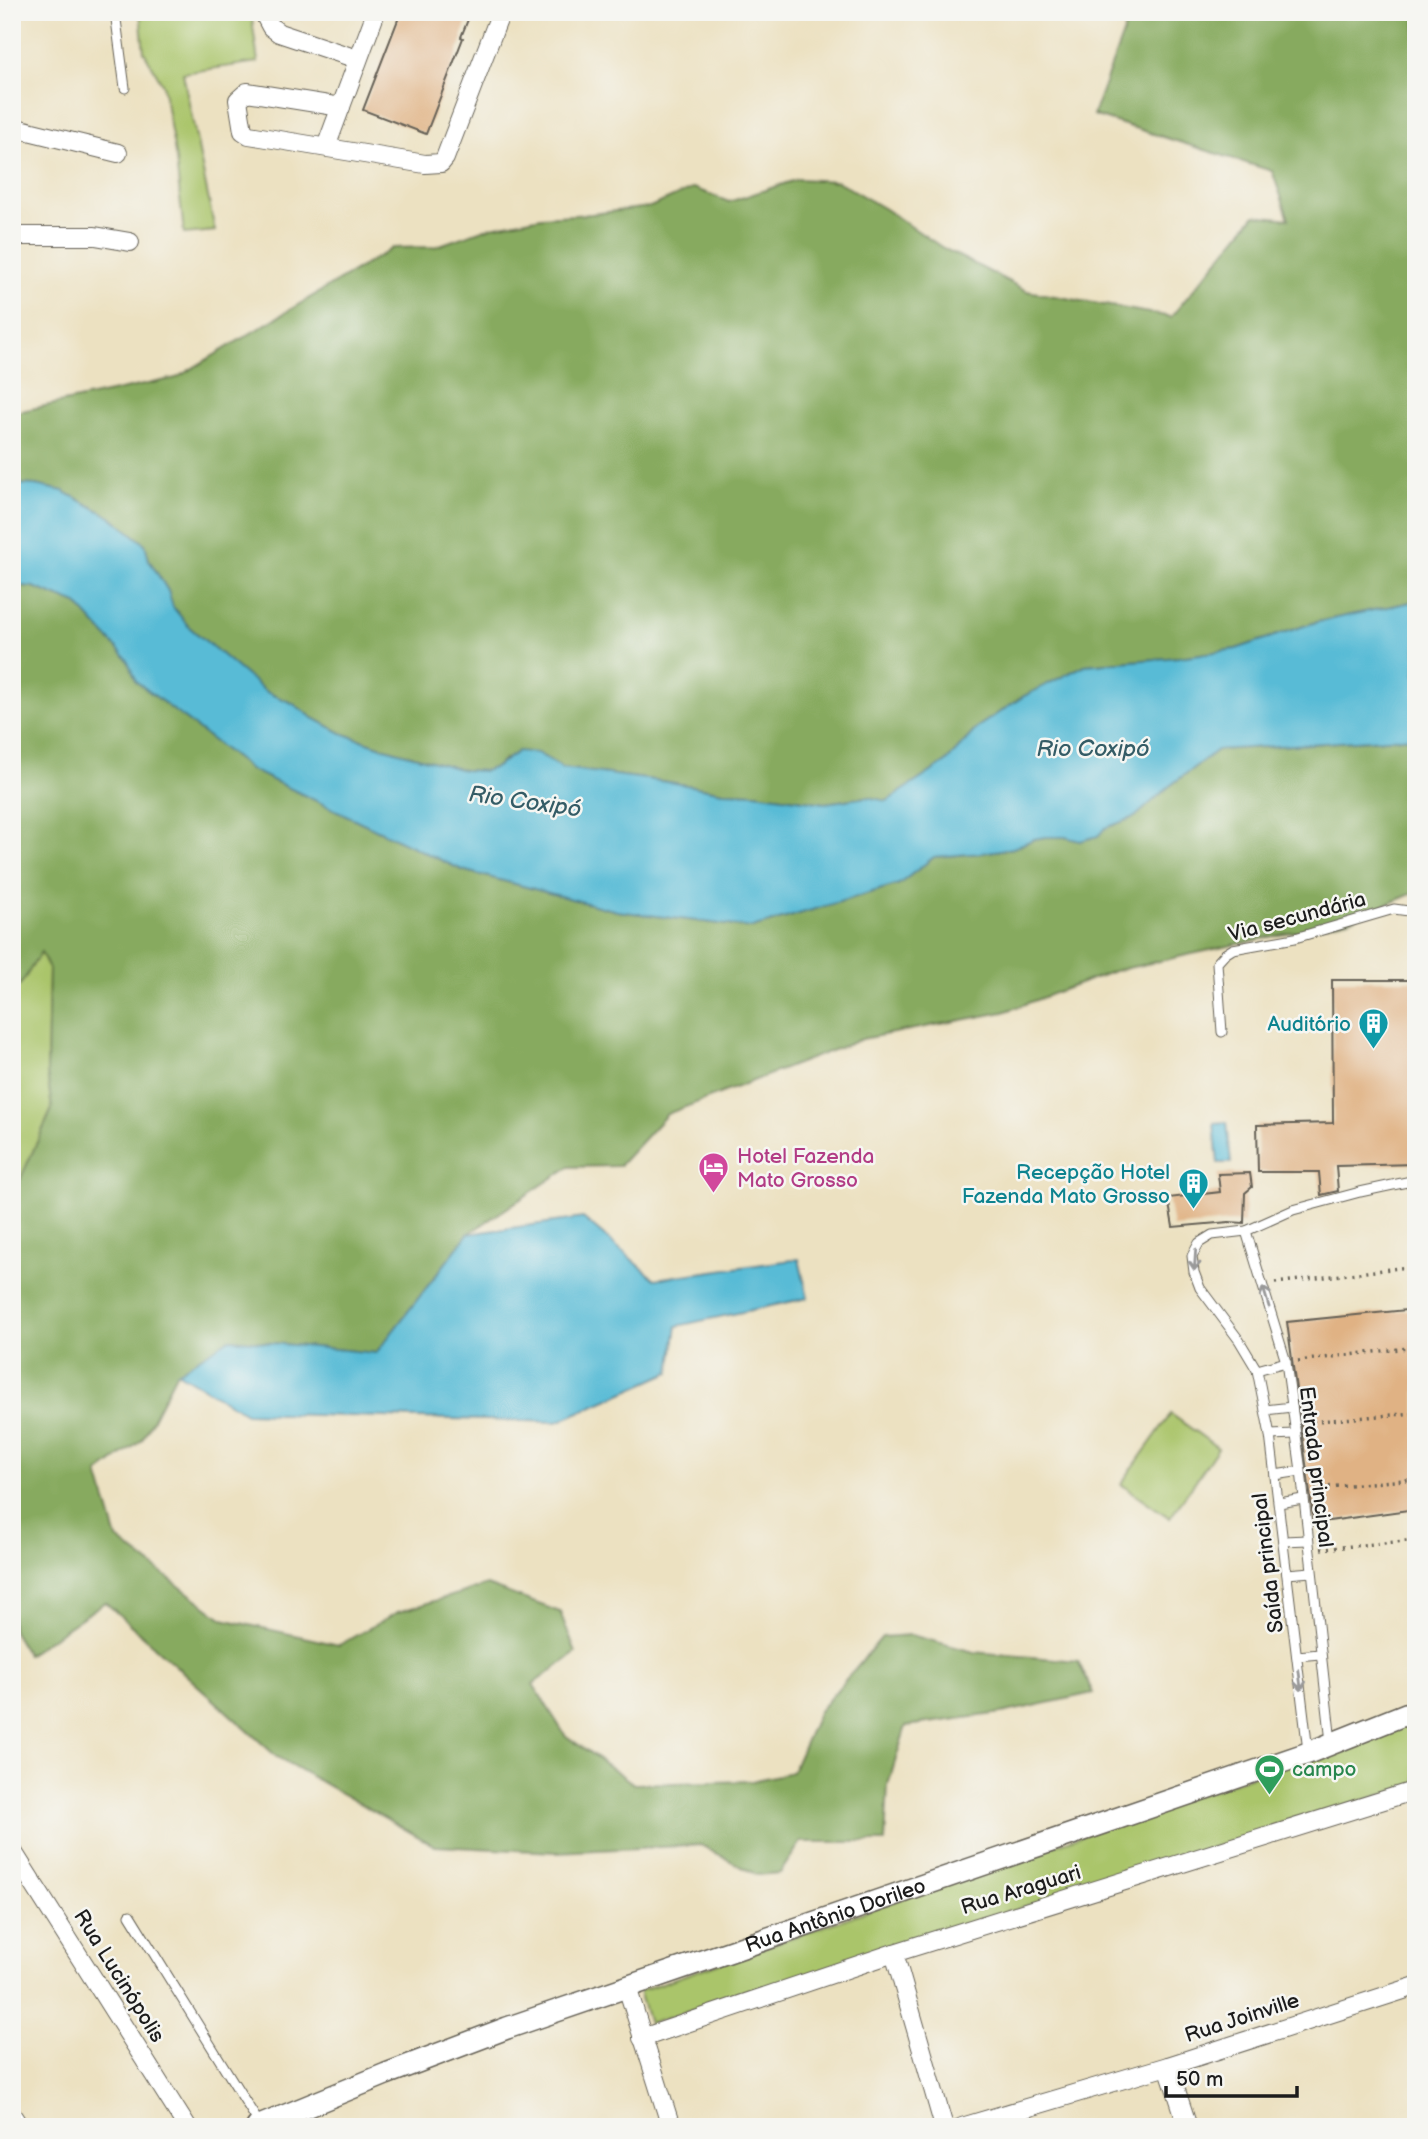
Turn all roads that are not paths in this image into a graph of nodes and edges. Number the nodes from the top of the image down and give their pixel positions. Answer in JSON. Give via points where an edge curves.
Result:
{"nodes":[{"id":1,"x":115,"y":12,"type":"edge"},
{"id":2,"x":263,"y":12,"type":"edge"},
{"id":3,"x":376,"y":12,"type":"edge"},
{"id":4,"x":500,"y":12,"type":"edge"},
{"id":5,"x":357,"y":59,"type":"junction"},
{"id":6,"x":125,"y":88,"type":"dead end"},
{"id":7,"x":341,"y":107,"type":"junction"},
{"id":8,"x":12,"y":127,"type":"edge"},
{"id":9,"x":326,"y":147,"type":"junction"},
{"id":10,"x":117,"y":153,"type":"dead end"},
{"id":11,"x":12,"y":236,"type":"edge"},
{"id":12,"x":130,"y":242,"type":"dead end"},
{"id":13,"x":1416,"y":912,"type":"edge"},
{"id":14,"x":1222,"y":1032,"type":"dead end"},
{"id":15,"x":1416,"y":1180,"type":"edge"},
{"id":16,"x":1246,"y":1231,"type":"junction"},
{"id":17,"x":1286,"y":1362,"type":"junction"},
{"id":18,"x":1257,"y":1370,"type":"junction"},
{"id":19,"x":1292,"y":1407,"type":"junction"},
{"id":20,"x":1265,"y":1410,"type":"junction"},
{"id":21,"x":1295,"y":1434,"type":"junction"},
{"id":22,"x":1270,"y":1435,"type":"junction"},
{"id":23,"x":1301,"y":1471,"type":"junction"},
{"id":24,"x":1275,"y":1475,"type":"junction"},
{"id":25,"x":1303,"y":1499,"type":"junction"},
{"id":26,"x":1279,"y":1503,"type":"junction"},
{"id":27,"x":1283,"y":1541,"type":"junction"},
{"id":28,"x":1308,"y":1545,"type":"junction"},
{"id":29,"x":1311,"y":1572,"type":"junction"},
{"id":30,"x":1287,"y":1574,"type":"junction"},
{"id":31,"x":1320,"y":1654,"type":"junction"},
{"id":32,"x":1297,"y":1656,"type":"junction"},
{"id":33,"x":1416,"y":1710,"type":"edge"},
{"id":34,"x":1331,"y":1744,"type":"junction"},
{"id":35,"x":1308,"y":1753,"type":"junction"},
{"id":36,"x":1416,"y":1790,"type":"edge"},
{"id":37,"x":12,"y":1850,"type":"edge"},
{"id":38,"x":130,"y":1915,"type":"dead end"},
{"id":39,"x":894,"y":1953,"type":"junction"},
{"id":40,"x":1416,"y":1986,"type":"edge"},
{"id":41,"x":627,"y":1987,"type":"junction"},
{"id":42,"x":642,"y":2038,"type":"junction"},
{"id":43,"x":1168,"y":2066,"type":"junction"},
{"id":44,"x":12,"y":2107,"type":"edge"},
{"id":45,"x":23,"y":2124,"type":"dead end"},
{"id":46,"x":259,"y":2126,"type":"edge"},
{"id":47,"x":187,"y":2127,"type":"edge"},
{"id":48,"x":671,"y":2127,"type":"edge"},
{"id":49,"x":944,"y":2127,"type":"edge"},
{"id":50,"x":961,"y":2127,"type":"edge"},
{"id":51,"x":1188,"y":2127,"type":"edge"}],
"edges":[{"from":1,"to":6,"type":"lane"},
{"from":2,"to":5,"type":"street","via":[[279,33]]},
{"from":3,"to":5,"type":"street"},
{"from":4,"to":9,"type":"street","via":[[441,163]]},
{"from":5,"to":7,"type":"street"},
{"from":7,"to":9,"type":"street"},
{"from":7,"to":9,"type":"street","via":[[247,92],[238,100],[240,122],[249,135]]},
{"from":8,"to":10,"type":"street"},
{"from":11,"to":12,"type":"street","via":[[95,236]]},
{"from":13,"to":14,"type":"lane","name":"Via secundária","via":[[1394,909],[1295,938],[1233,949],[1217,962]]},
{"from":15,"to":16,"type":"lane","via":[[1293,1210]]},
{"from":17,"to":16,"type":"lane","name":"Entrada principal","one_way":true},
{"from":16,"to":18,"type":"lane","name":"Saída principal","one_way":true,"via":[[1212,1235],[1199,1243],[1192,1256],[1200,1288]]},
{"from":17,"to":18,"type":"lane"},
{"from":17,"to":19,"type":"lane","name":"Entrada principal"},
{"from":18,"to":20,"type":"lane","name":"Saída principal"},
{"from":19,"to":20,"type":"lane"},
{"from":19,"to":21,"type":"lane","name":"Entrada principal"},
{"from":20,"to":22,"type":"lane","name":"Saída principal"},
{"from":21,"to":22,"type":"lane"},
{"from":21,"to":23,"type":"lane","name":"Entrada principal"},
{"from":22,"to":24,"type":"lane","name":"Saída principal"},
{"from":23,"to":24,"type":"lane"},
{"from":23,"to":25,"type":"lane","name":"Entrada principal"},
{"from":24,"to":26,"type":"lane","name":"Saída principal"},
{"from":25,"to":26,"type":"lane"},
{"from":25,"to":28,"type":"lane","name":"Entrada principal"},
{"from":26,"to":27,"type":"lane","name":"Saída principal"},
{"from":27,"to":28,"type":"lane"},
{"from":27,"to":30,"type":"lane","name":"Saída principal"},
{"from":28,"to":29,"type":"lane","name":"Entrada principal"},
{"from":29,"to":30,"type":"lane"},
{"from":29,"to":31,"type":"lane","name":"Entrada principal"},
{"from":30,"to":32,"type":"lane","name":"Saída principal"},
{"from":31,"to":32,"type":"lane"},
{"from":31,"to":34,"type":"lane","name":"Entrada principal"},
{"from":32,"to":35,"type":"lane","name":"Saída principal","one_way":true},
{"from":33,"to":34,"type":"street","name":"Rua Antônio Dorileo"},
{"from":34,"to":35,"type":"street","name":"Rua Antônio Dorileo"},
{"from":35,"to":41,"type":"street","name":"Rua Antônio Dorileo"},
{"from":36,"to":39,"type":"street","name":"Rua Araguari"},
{"from":37,"to":47,"type":"street","name":"Rua Lucinópolis"},
{"from":38,"to":46,"type":"lane"},
{"from":39,"to":42,"type":"street","name":"Rua Araguari"},
{"from":39,"to":49,"type":"street"},
{"from":40,"to":43,"type":"street","name":"Rua Joinville"},
{"from":41,"to":42,"type":"street"},
{"from":41,"to":46,"type":"street","name":"Rua Antônio Dorileo","via":[[386,2074]]},
{"from":42,"to":48,"type":"street"},
{"from":43,"to":50,"type":"street","name":"Rua Joinville"},
{"from":43,"to":51,"type":"street"},
{"from":44,"to":45,"type":"lane"}]}
